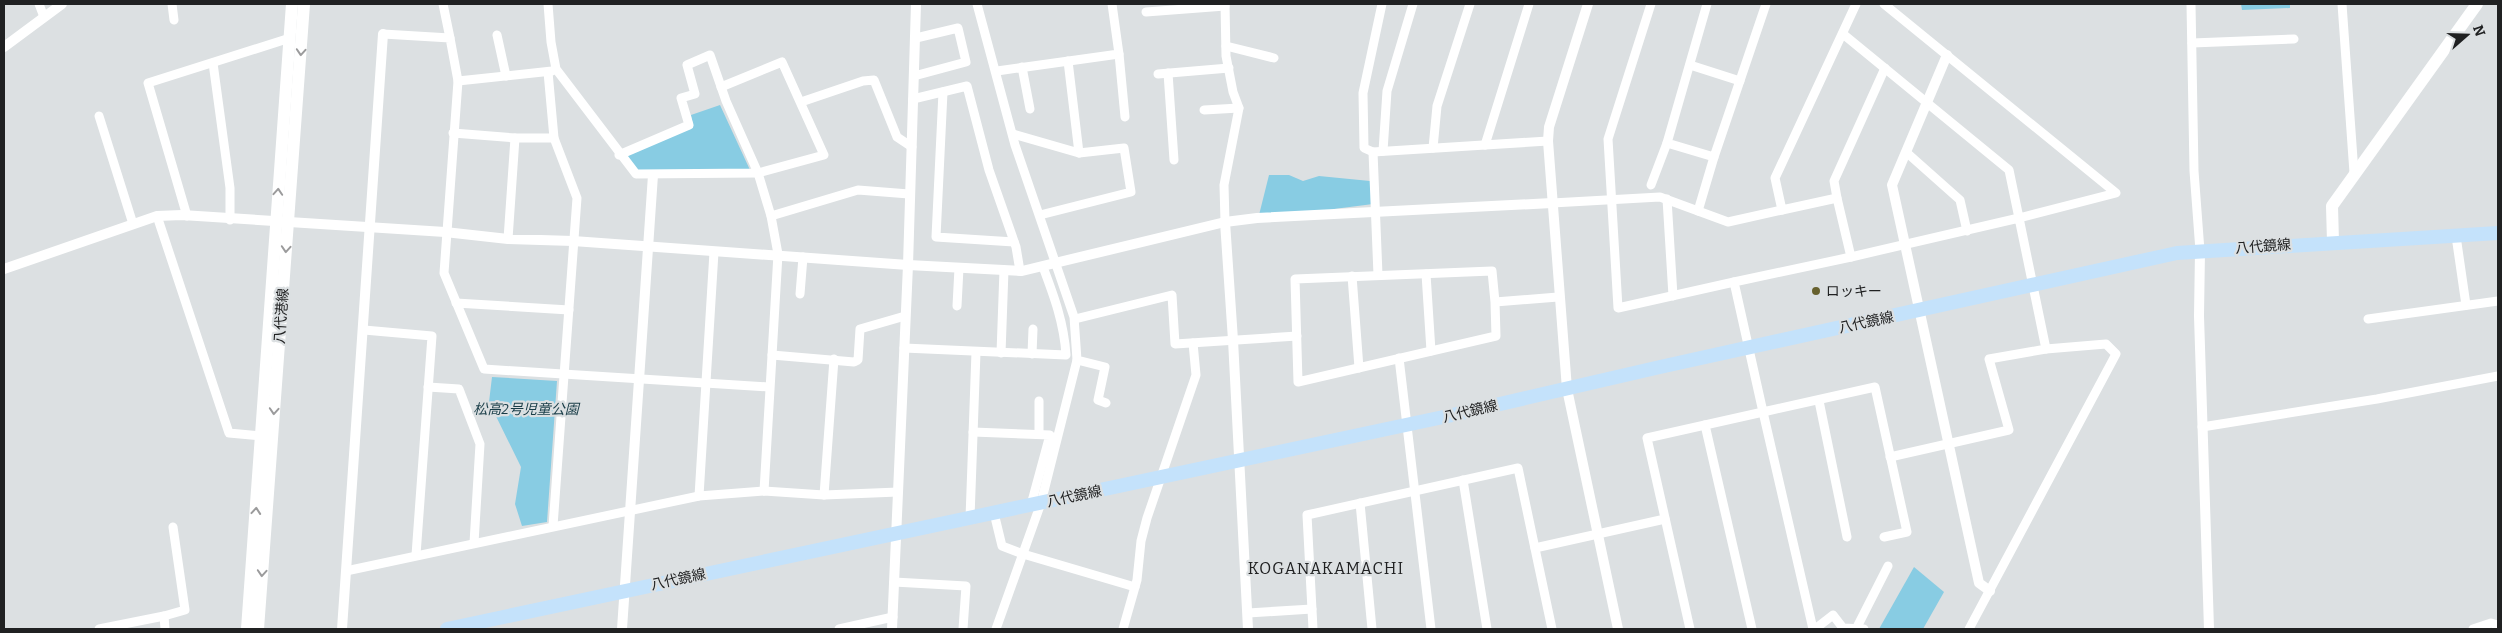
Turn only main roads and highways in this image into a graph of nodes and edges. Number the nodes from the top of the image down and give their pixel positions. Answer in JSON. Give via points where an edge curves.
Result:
{"nodes":[{"id":1,"x":292,"y":4,"type":"edge"},
{"id":2,"x":304,"y":4,"type":"edge"},
{"id":3,"x":2476,"y":4,"type":"edge"},
{"id":4,"x":282,"y":222,"type":"junction"},
{"id":5,"x":2498,"y":233,"type":"edge"},
{"id":6,"x":2333,"y":242,"type":"junction"},
{"id":7,"x":247,"y":629,"type":"edge"},
{"id":8,"x":258,"y":629,"type":"edge"},
{"id":9,"x":448,"y":629,"type":"edge"}],
"edges":[{"from":4,"to":1,"type":"main road","name":"八代港線","one_way":true},
{"from":2,"to":4,"type":"main road","name":"八代港線","one_way":true},
{"from":3,"to":6,"type":"main road","via":[[2332,206]]},
{"from":7,"to":4,"type":"main road","name":"八代港線","one_way":true},
{"from":4,"to":8,"type":"main road","name":"八代港線","one_way":true},
{"from":5,"to":6,"type":"main road","name":"八代鏡線"},
{"from":6,"to":9,"type":"main road","name":"八代鏡線","via":[[2200,250],[2142,260],[1406,425]]}]}
